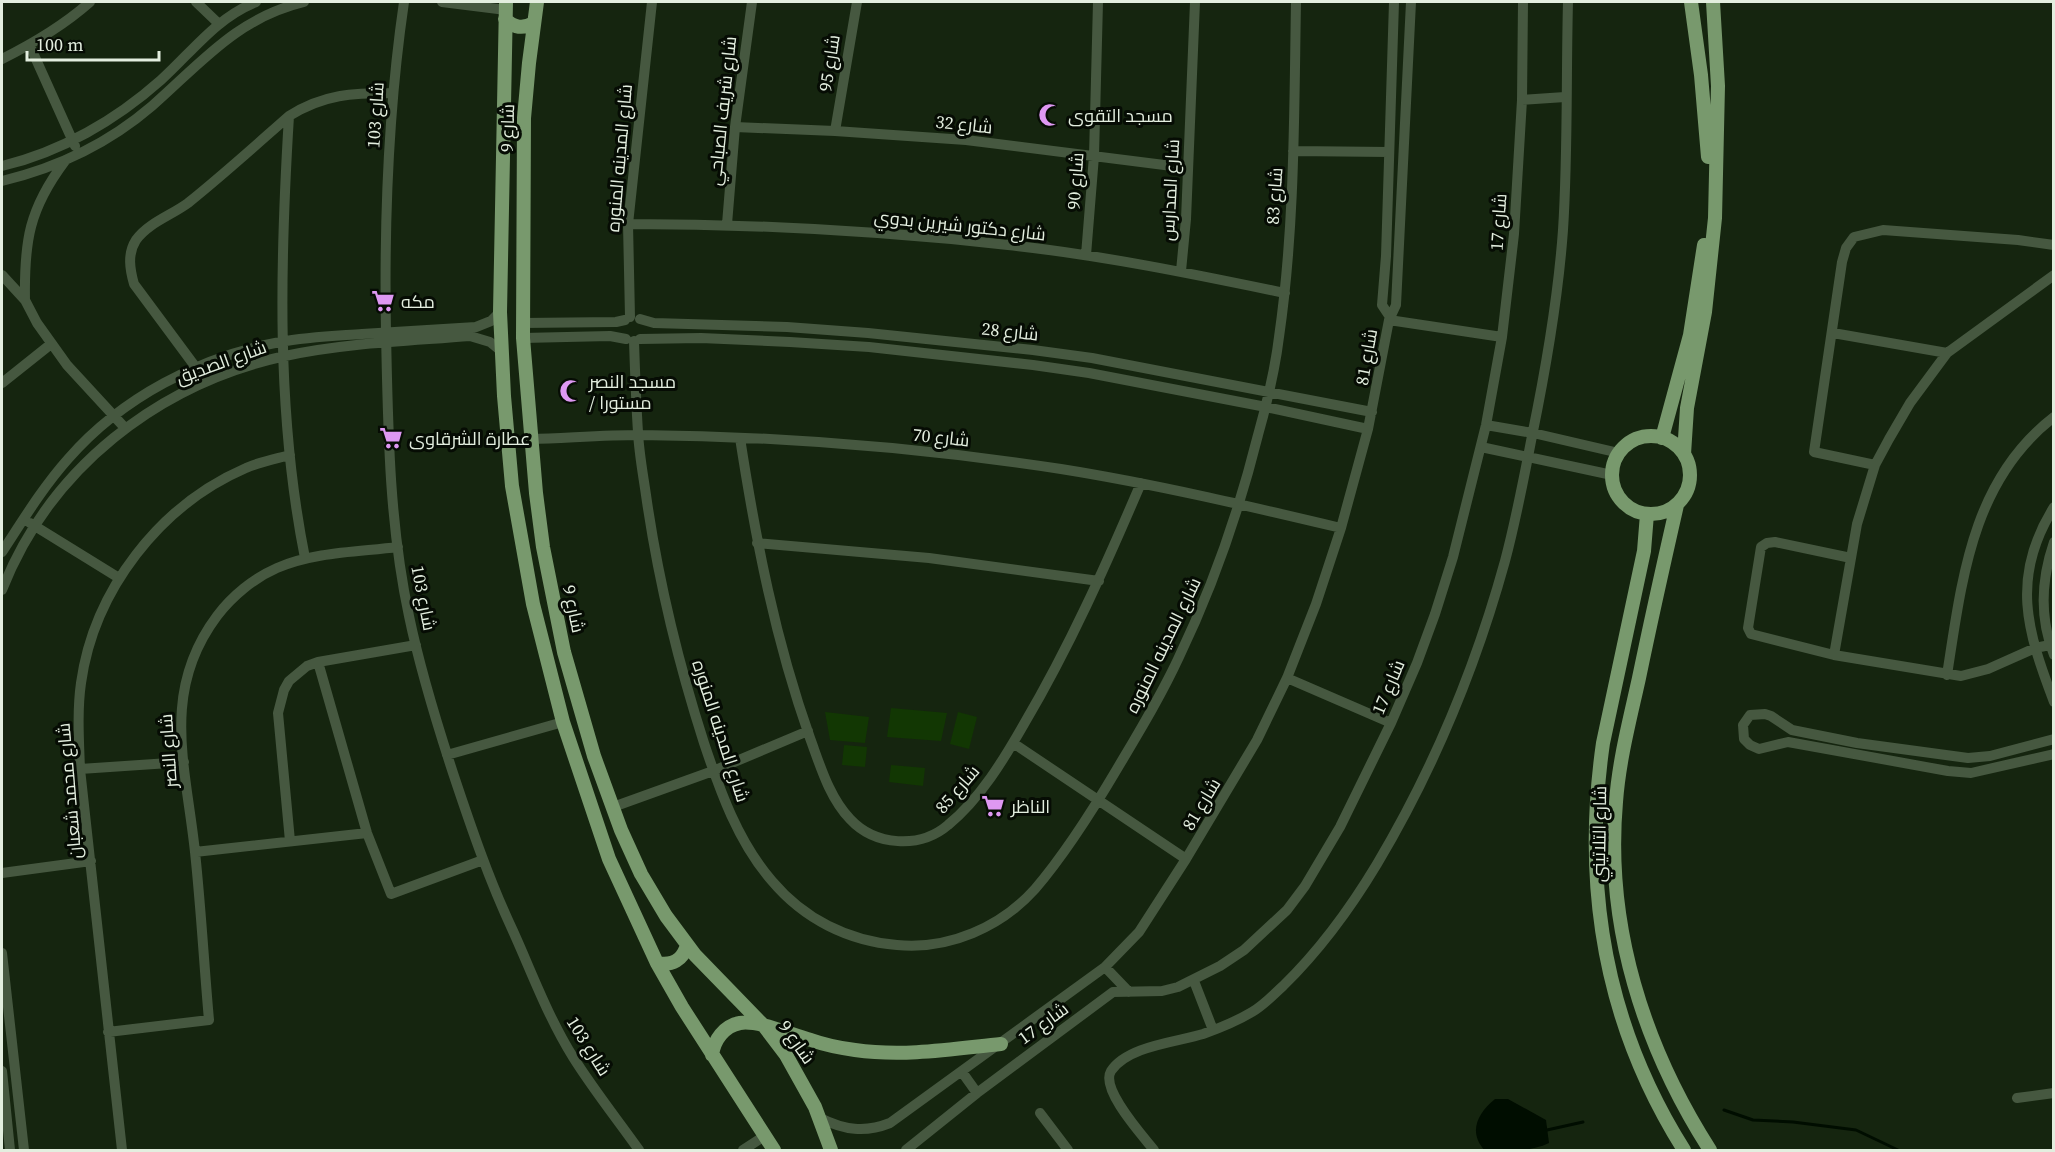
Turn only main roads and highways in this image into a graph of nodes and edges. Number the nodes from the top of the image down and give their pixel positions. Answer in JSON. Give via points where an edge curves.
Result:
{"nodes":[{"id":1,"x":537,"y":2,"type":"edge"},
{"id":2,"x":1691,"y":2,"type":"edge"},
{"id":3,"x":1713,"y":2,"type":"edge"},
{"id":4,"x":506,"y":10,"type":"edge"},
{"id":5,"x":534,"y":23,"type":"junction"},
{"id":6,"x":505,"y":61,"type":"junction"},
{"id":7,"x":529,"y":63,"type":"junction"},
{"id":8,"x":1662,"y":438,"type":"junction"},
{"id":9,"x":1684,"y":454,"type":"junction"},
{"id":10,"x":1677,"y":505,"type":"junction"},
{"id":11,"x":1647,"y":514,"type":"junction"},
{"id":12,"x":687,"y":945,"type":"junction"},
{"id":13,"x":657,"y":963,"type":"junction"},
{"id":14,"x":764,"y":1026,"type":"junction"},
{"id":15,"x":1001,"y":1044,"type":"road end"},
{"id":16,"x":712,"y":1055,"type":"junction"},
{"id":17,"x":774,"y":1150,"type":"edge"},
{"id":18,"x":831,"y":1150,"type":"edge"},
{"id":19,"x":1684,"y":1150,"type":"edge"},
{"id":20,"x":1710,"y":1150,"type":"edge"}],
"edges":[{"from":1,"to":5,"type":"main road","name":"شارع 9"},
{"from":2,"to":8,"type":"main road","via":[[1708,146],[1707,210],[1690,335]]},
{"from":3,"to":9,"type":"main road","via":[[1718,86],[1715,218],[1705,312],[1687,408]]},
{"from":4,"to":5,"type":"main road","via":[[512,25]]},
{"from":4,"to":6,"type":"main road","name":"شارع 9"},
{"from":5,"to":7,"type":"main road","name":"شارع 9"},
{"from":6,"to":7,"type":"main road","via":[[519,56]]},
{"from":6,"to":13,"type":"main road","name":"شارع 9","via":[[501,351],[518,525],[542,644],[563,722],[609,859]]},
{"from":7,"to":12,"type":"main road","name":"شارع 9","via":[[524,118],[522,323],[543,547],[578,705],[613,807],[641,874]]},
{"from":8,"to":9,"type":"main road"},
{"from":8,"to":11,"type":"main road","via":[[1638,439],[1619,453],[1614,464],[1612,476],[1622,502]]},
{"from":9,"to":10,"type":"main road","via":[[1690,481]]},
{"from":10,"to":11,"type":"main road","via":[[1663,513]]},
{"from":10,"to":20,"type":"main road","name":"شارع التلاتيني","via":[[1619,775],[1615,866],[1623,939],[1646,1022],[1672,1083]]},
{"from":11,"to":19,"type":"main road","name":"شارع التلاتيني","via":[[1644,551],[1599,771],[1596,884],[1602,940],[1625,1028],[1648,1084]]},
{"from":12,"to":13,"type":"main road","via":[[678,960]]},
{"from":12,"to":14,"type":"main road","name":"شارع 9"},
{"from":13,"to":16,"type":"main road","name":"شارع 9"},
{"from":14,"to":15,"type":"main road","via":[[826,1045],[875,1052],[925,1052]]},
{"from":14,"to":16,"type":"main road","via":[[747,1023],[730,1027],[717,1038]]},
{"from":14,"to":18,"type":"main road","name":"شارع 9","via":[[797,1072]]},
{"from":16,"to":17,"type":"main road","name":"شارع 9"}]}
